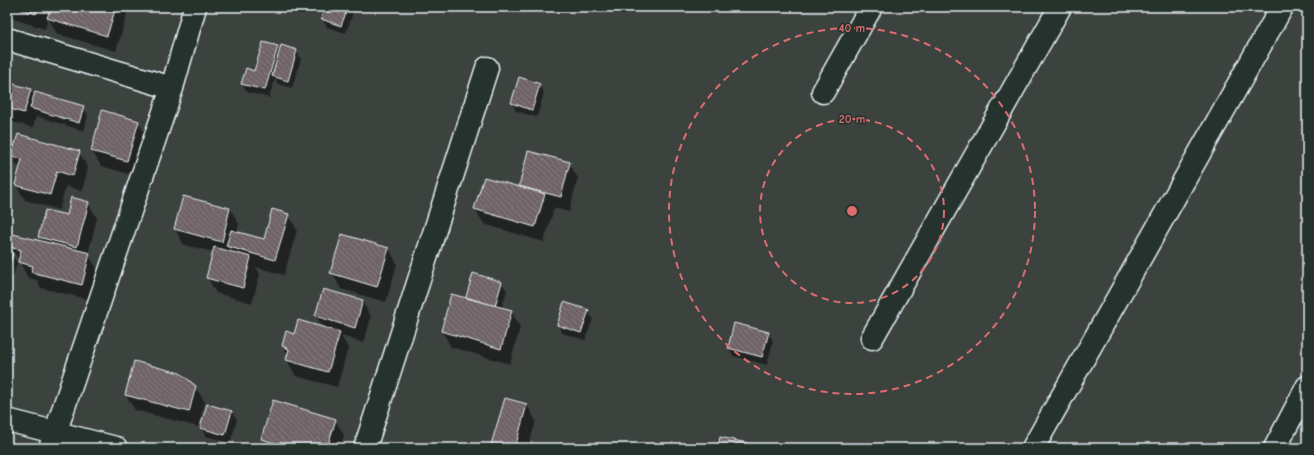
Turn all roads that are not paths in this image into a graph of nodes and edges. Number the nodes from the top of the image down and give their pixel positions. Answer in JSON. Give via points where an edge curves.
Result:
{"nodes":[{"id":1,"x":196,"y":7,"type":"edge"},
{"id":2,"x":871,"y":7,"type":"edge"},
{"id":3,"x":1060,"y":7,"type":"edge"},
{"id":4,"x":1282,"y":7,"type":"edge"},
{"id":5,"x":7,"y":39,"type":"edge"},
{"id":6,"x":487,"y":68,"type":"dead end"},
{"id":7,"x":172,"y":88,"type":"junction"},
{"id":8,"x":824,"y":92,"type":"dead end"},
{"id":9,"x":872,"y":338,"type":"dead end"},
{"id":10,"x":1307,"y":387,"type":"edge"},
{"id":11,"x":7,"y":420,"type":"edge"},
{"id":12,"x":53,"y":440,"type":"edge"},
{"id":13,"x":116,"y":448,"type":"edge"},
{"id":14,"x":365,"y":448,"type":"edge"},
{"id":15,"x":1033,"y":448,"type":"edge"},
{"id":16,"x":1275,"y":448,"type":"edge"}],
"edges":[{"from":1,"to":7,"type":"street"},
{"from":2,"to":8,"type":"street"},
{"from":3,"to":9,"type":"street"},
{"from":4,"to":15,"type":"street"},
{"from":5,"to":7,"type":"street"},
{"from":6,"to":14,"type":"street"},
{"from":7,"to":12,"type":"street"},
{"from":10,"to":16,"type":"street"},
{"from":11,"to":12,"type":"street"},
{"from":12,"to":13,"type":"street"}]}
